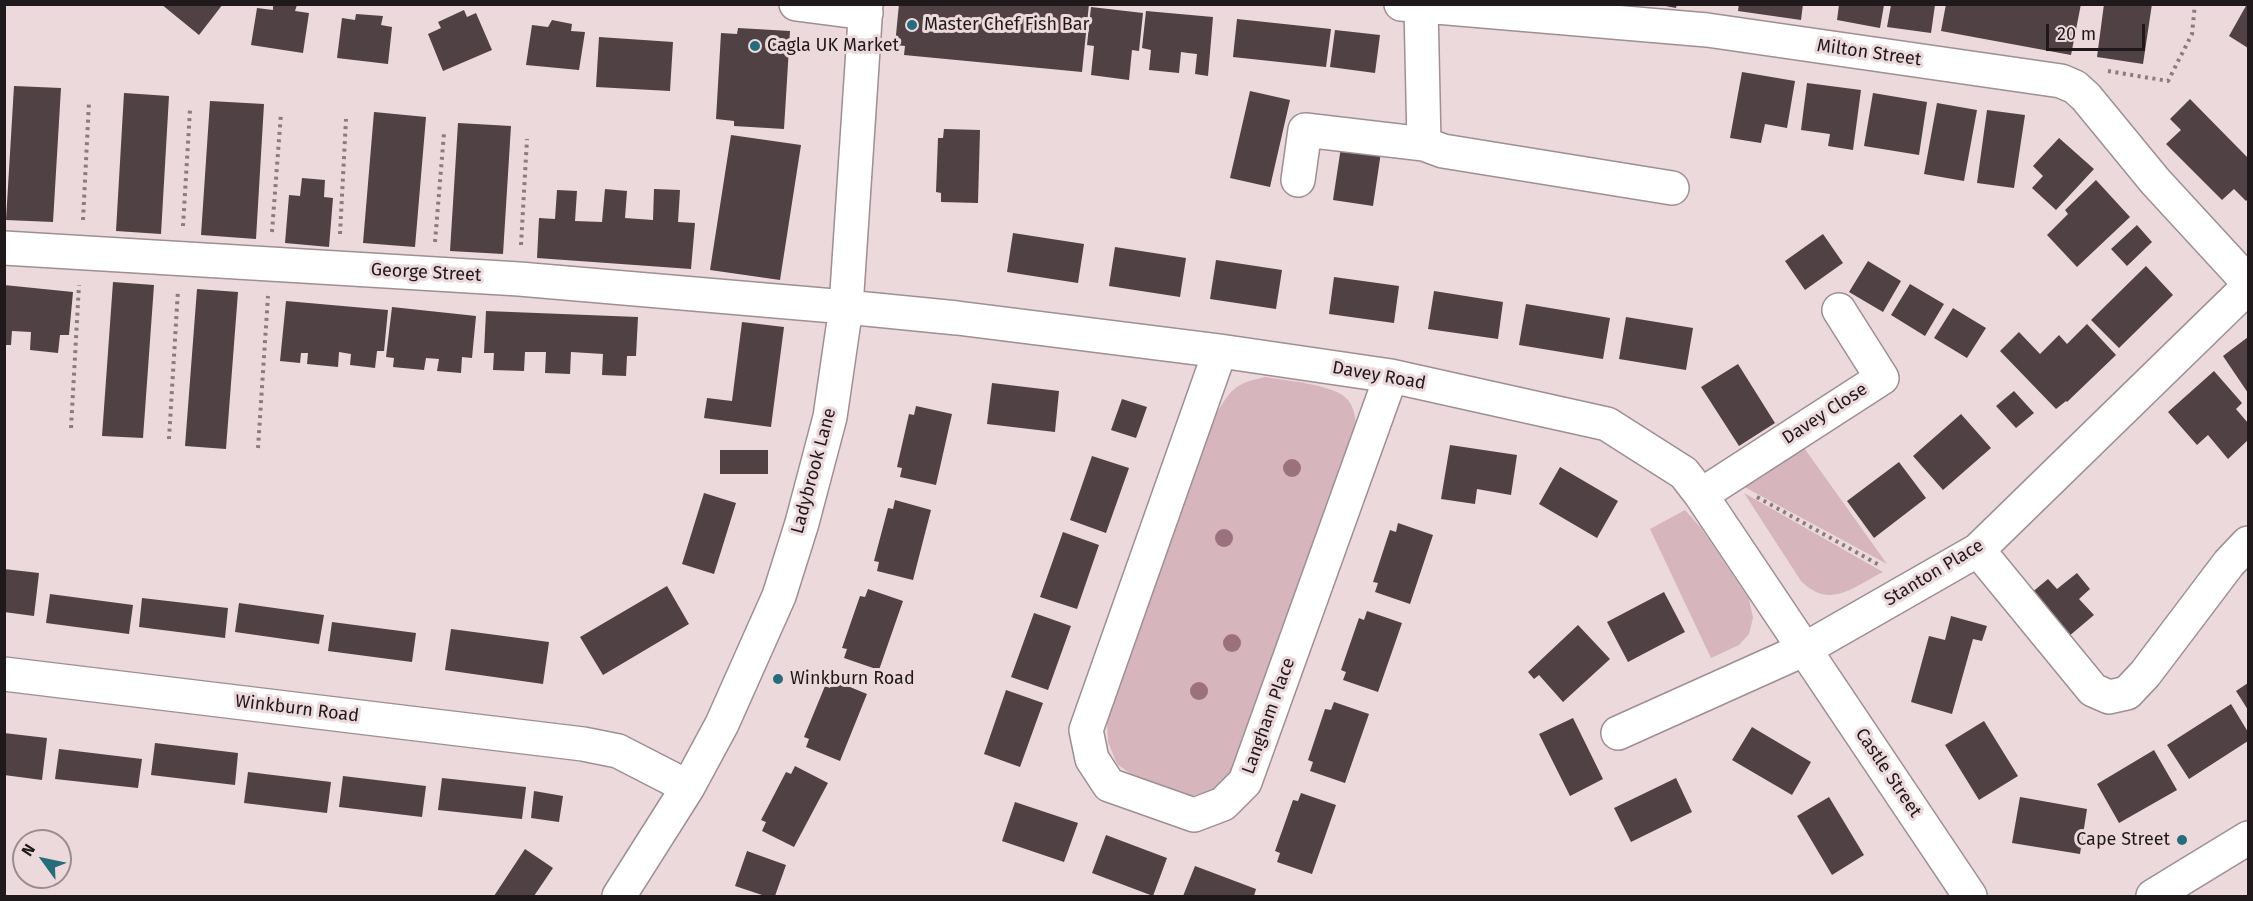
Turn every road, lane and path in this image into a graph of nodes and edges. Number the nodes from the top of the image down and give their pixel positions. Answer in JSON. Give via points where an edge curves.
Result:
{"nodes":[{"id":1,"x":796,"y":4,"type":"edge"},
{"id":2,"x":2195,"y":4,"type":"edge"},
{"id":3,"x":1411,"y":5,"type":"edge"},
{"id":4,"x":866,"y":9,"type":"edge"},
{"id":5,"x":1709,"y":17,"type":"edge"},
{"id":6,"x":2075,"y":87,"type":"junction"},
{"id":7,"x":190,"y":110,"type":"dead end"},
{"id":8,"x":346,"y":119,"type":"dead end"},
{"id":9,"x":444,"y":132,"type":"dead end"},
{"id":10,"x":527,"y":139,"type":"dead end"},
{"id":11,"x":1424,"y":144,"type":"junction"},
{"id":12,"x":1298,"y":180,"type":"dead end"},
{"id":13,"x":1672,"y":188,"type":"dead end"},
{"id":14,"x":182,"y":227,"type":"dead end"},
{"id":15,"x":4,"y":248,"type":"edge"},
{"id":16,"x":338,"y":268,"type":"junction"},
{"id":17,"x":433,"y":274,"type":"junction"},
{"id":18,"x":519,"y":279,"type":"junction"},
{"id":19,"x":2248,"y":282,"type":"edge"},
{"id":20,"x":179,"y":283,"type":"dead end"},
{"id":21,"x":2248,"y":287,"type":"edge"},
{"id":22,"x":846,"y":307,"type":"junction"},
{"id":23,"x":1839,"y":310,"type":"dead end"},
{"id":24,"x":1220,"y":351,"type":"junction"},
{"id":25,"x":1391,"y":376,"type":"junction"},
{"id":26,"x":170,"y":439,"type":"dead end"},
{"id":27,"x":1713,"y":487,"type":"junction"},
{"id":28,"x":2248,"y":543,"type":"edge"},
{"id":29,"x":1978,"y":550,"type":"junction"},
{"id":30,"x":1916,"y":586,"type":"junction"},
{"id":31,"x":1805,"y":648,"type":"junction"},
{"id":32,"x":4,"y":674,"type":"edge"},
{"id":33,"x":1618,"y":733,"type":"dead end"},
{"id":34,"x":688,"y":787,"type":"junction"},
{"id":35,"x":2248,"y":838,"type":"edge"},
{"id":36,"x":619,"y":897,"type":"edge"},
{"id":37,"x":1970,"y":897,"type":"edge"},
{"id":38,"x":2153,"y":897,"type":"edge"}],
"edges":[{"from":1,"to":4,"type":"street"},
{"from":2,"to":6,"type":"path","via":[[2192,34],[2168,81],[2097,69]]},
{"from":3,"to":5,"type":"street","name":"Milton Street"},
{"from":3,"to":11,"type":"street"},
{"from":4,"to":22,"type":"street","name":"Ladybrook Lane"},
{"from":5,"to":6,"type":"street","name":"Milton Street","via":[[2061,81]]},
{"from":6,"to":19,"type":"street","name":"Milton Street"},
{"from":7,"to":14,"type":"path"},
{"from":8,"to":16,"type":"path"},
{"from":9,"to":17,"type":"path"},
{"from":10,"to":18,"type":"path"},
{"from":11,"to":12,"type":"street","via":[[1305,130]]},
{"from":11,"to":13,"type":"street","via":[[1443,151]]},
{"from":15,"to":16,"type":"street","name":"George Street"},
{"from":16,"to":17,"type":"street","name":"George Street"},
{"from":17,"to":18,"type":"street","name":"George Street"},
{"from":18,"to":22,"type":"street","name":"George Street"},
{"from":20,"to":26,"type":"path"},
{"from":21,"to":29,"type":"street","name":"Stanton Place"},
{"from":22,"to":24,"type":"street","name":"Davey Road"},
{"from":22,"to":34,"type":"street","name":"Ladybrook Lane","via":[[830,417],[779,596],[722,724]]},
{"from":23,"to":27,"type":"street","name":"Davey Close","via":[[1882,378]]},
{"from":24,"to":25,"type":"street","name":"Davey Road"},
{"from":24,"to":25,"type":"street","name":"Langham Place","via":[[1086,730],[1092,759],[1109,785],[1194,815],[1224,804],[1245,782]]},
{"from":25,"to":27,"type":"street","name":"Davey Road","via":[[1607,424]]},
{"from":27,"to":30,"type":"path"},
{"from":27,"to":31,"type":"street","name":"Davey Road"},
{"from":28,"to":29,"type":"street","via":[[2145,674],[2127,693],[2109,697],[2093,690]]},
{"from":29,"to":30,"type":"street","name":"Stanton Place"},
{"from":30,"to":31,"type":"street","name":"Stanton Place"},
{"from":31,"to":33,"type":"street","name":"Stanton Place"},
{"from":31,"to":37,"type":"street","name":"Castle Street"},
{"from":32,"to":34,"type":"street","name":"Winkburn Road","via":[[582,744],[618,751]]},
{"from":34,"to":36,"type":"street","name":"Ladybrook Lane"},
{"from":35,"to":38,"type":"street"}]}
